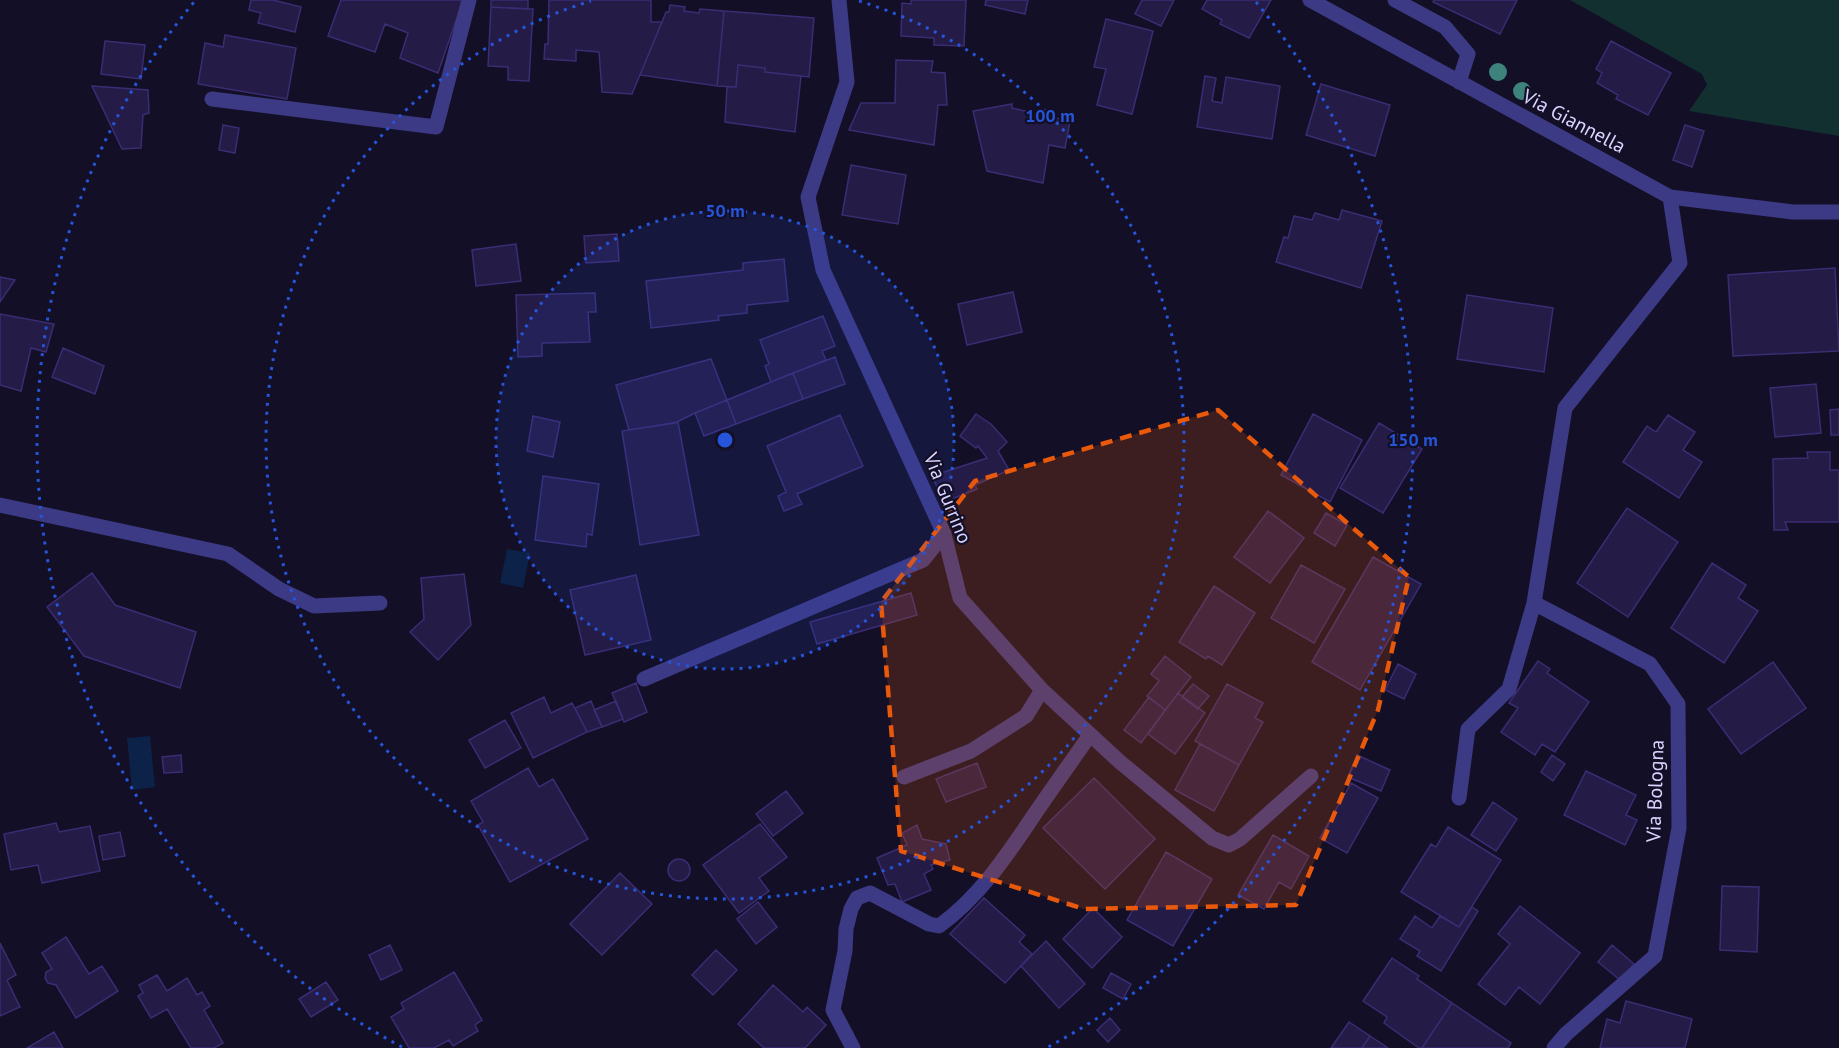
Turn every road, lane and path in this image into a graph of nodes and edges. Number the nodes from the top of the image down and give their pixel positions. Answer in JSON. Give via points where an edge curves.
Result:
{"nodes":[{"id":1,"x":469,"y":0,"type":"edge"},
{"id":2,"x":839,"y":0,"type":"edge"},
{"id":3,"x":1310,"y":0,"type":"edge"},
{"id":4,"x":1395,"y":0,"type":"edge"},
{"id":5,"x":1459,"y":82,"type":"junction"},
{"id":6,"x":212,"y":99,"type":"dead end"},
{"id":7,"x":1670,"y":197,"type":"junction"},
{"id":8,"x":1839,"y":212,"type":"edge"},
{"id":9,"x":0,"y":505,"type":"edge"},
{"id":10,"x":944,"y":534,"type":"junction"},
{"id":11,"x":380,"y":603,"type":"dead end"},
{"id":12,"x":1534,"y":603,"type":"junction"},
{"id":13,"x":644,"y":679,"type":"dead end"},
{"id":14,"x":1042,"y":690,"type":"junction"},
{"id":15,"x":1090,"y":735,"type":"junction"},
{"id":16,"x":1311,"y":776,"type":"dead end"},
{"id":17,"x":904,"y":777,"type":"dead end"},
{"id":18,"x":1459,"y":798,"type":"dead end"},
{"id":19,"x":853,"y":1048,"type":"edge"},
{"id":20,"x":1554,"y":1048,"type":"edge"}],
"edges":[{"from":1,"to":6,"type":"street","via":[[436,127]]},
{"from":2,"to":10,"type":"street","name":"Via Gurrino","via":[[847,82],[808,197],[820,260]]},
{"from":3,"to":5,"type":"street","name":"Via Giannella"},
{"from":4,"to":5,"type":"street","via":[[1445,27],[1468,54]]},
{"from":5,"to":7,"type":"street","name":"Via Giannella"},
{"from":7,"to":8,"type":"street","name":"Via Giannella","via":[[1793,212]]},
{"from":7,"to":12,"type":"street","via":[[1680,262],[1565,408]]},
{"from":9,"to":11,"type":"street","via":[[228,554],[279,589],[314,606]]},
{"from":10,"to":13,"type":"street","via":[[923,560]]},
{"from":10,"to":14,"type":"street","name":"Via Gurrino","via":[[960,598]]},
{"from":12,"to":18,"type":"street","via":[[1509,689],[1467,729]]},
{"from":12,"to":20,"type":"street","name":"Via Bologna","via":[[1650,664],[1678,704],[1679,828],[1655,956]]},
{"from":14,"to":15,"type":"street","name":"Via Gurrino"},
{"from":14,"to":17,"type":"street","via":[[1026,716],[1008,728],[971,751]]},
{"from":15,"to":16,"type":"street","name":"Via Gurrino","via":[[1212,838],[1229,845]]},
{"from":15,"to":19,"type":"street","via":[[1014,845],[982,885],[939,926],[870,893],[857,898],[846,930],[833,1010]]}]}
